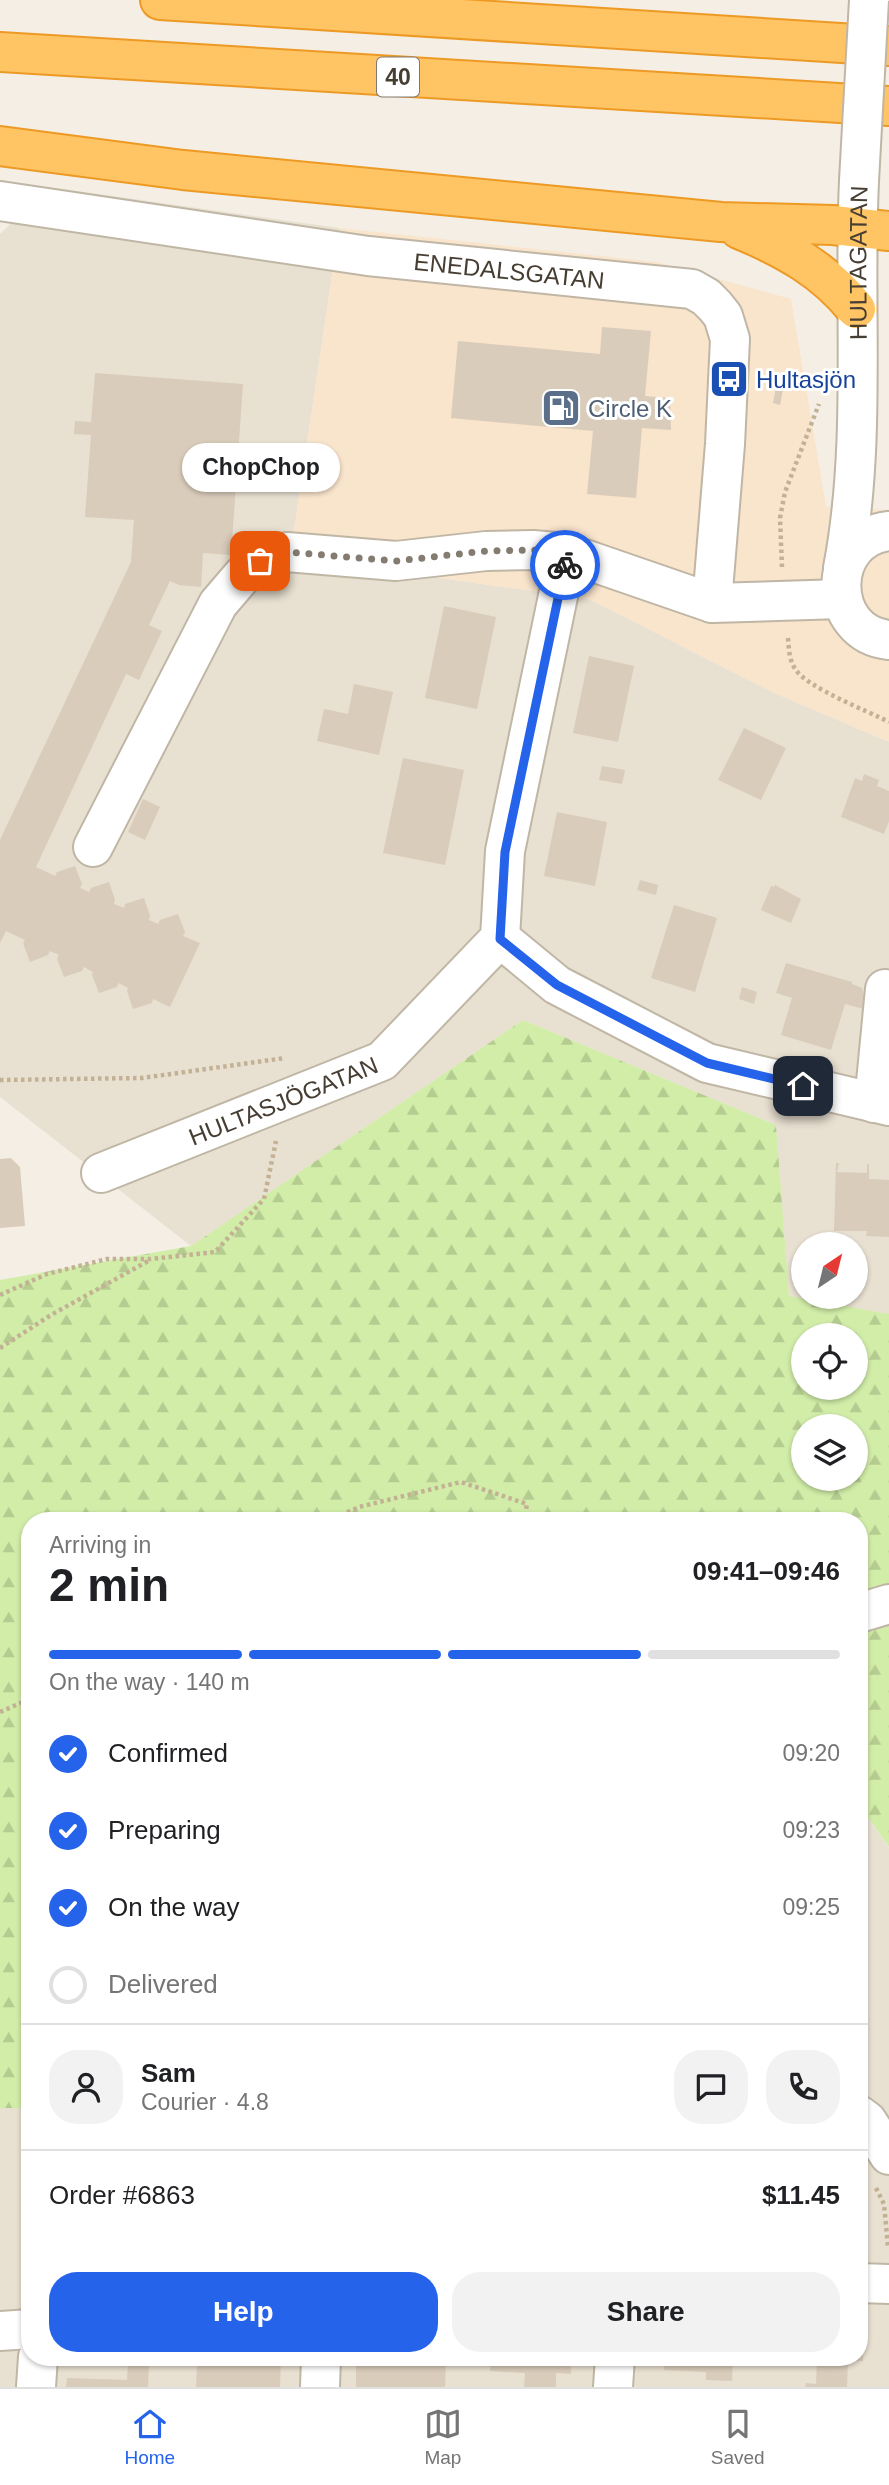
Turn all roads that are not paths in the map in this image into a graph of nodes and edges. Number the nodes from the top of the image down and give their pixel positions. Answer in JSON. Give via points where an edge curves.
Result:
{"nodes":[{"id":1,"x":160,"y":0,"type":"edge"},
{"id":2,"x":869,"y":0,"type":"edge"},
{"id":3,"x":889,"y":46,"type":"edge"},
{"id":4,"x":0,"y":52,"type":"edge"},
{"id":5,"x":889,"y":106,"type":"edge"},
{"id":6,"x":0,"y":146,"type":"edge"},
{"id":7,"x":0,"y":201,"type":"edge"},
{"id":8,"x":721,"y":222,"type":"junction"},
{"id":9,"x":873,"y":229,"type":"edge"},
{"id":10,"x":856,"y":309,"type":"junction"},
{"id":11,"x":889,"y":531,"type":"edge"},
{"id":12,"x":567,"y":553,"type":"junction"},
{"id":13,"x":843,"y":583,"type":"junction"},
{"id":14,"x":712,"y":603,"type":"junction"},
{"id":15,"x":889,"y":640,"type":"edge"},
{"id":16,"x":93,"y":847,"type":"dead end"},
{"id":17,"x":500,"y":939,"type":"junction"},
{"id":18,"x":885,"y":989,"type":"dead end"},
{"id":19,"x":882,"y":1105,"type":"edge"},
{"id":20,"x":101,"y":1173,"type":"dead end"},
{"id":21,"x":889,"y":1604,"type":"edge"},
{"id":22,"x":868,"y":1610,"type":"edge"},
{"id":23,"x":868,"y":2124,"type":"edge"},
{"id":24,"x":880,"y":2166,"type":"edge"},
{"id":25,"x":868,"y":2283,"type":"edge"},
{"id":26,"x":889,"y":2284,"type":"edge"},
{"id":27,"x":21,"y":2330,"type":"edge"},
{"id":28,"x":0,"y":2331,"type":"edge"},
{"id":29,"x":37,"y":2366,"type":"edge"},
{"id":30,"x":321,"y":2366,"type":"edge"},
{"id":31,"x":614,"y":2366,"type":"edge"},
{"id":32,"x":36,"y":2387,"type":"edge"},
{"id":33,"x":320,"y":2387,"type":"edge"},
{"id":34,"x":613,"y":2387,"type":"edge"}],
"edges":[{"from":1,"to":3,"type":"highway"},
{"from":2,"to":9,"type":"street","name":"HULTAGATAN","bridge":true,"via":[[859,181]]},
{"from":4,"to":5,"type":"highway","number":"40"},
{"from":6,"to":8,"type":"highway","via":[[183,170]]},
{"from":7,"to":14,"type":"street","name":"ENEDALSGATAN","via":[[368,256],[692,289],[723,316],[730,339]]},
{"from":8,"to":9,"type":"highway"},
{"from":8,"to":10,"type":"highway","via":[[773,243],[815,268],[842,290]]},
{"from":9,"to":10,"type":"street","name":"HULTAGATAN"},
{"from":10,"to":13,"type":"street","name":"HULTAGATAN","via":[[856,465]]},
{"from":11,"to":13,"type":"street","via":[[865,539],[851,552]]},
{"from":12,"to":14,"type":"street"},
{"from":12,"to":16,"type":"street","via":[[486,551],[396,561],[287,552],[260,561],[218,604]]},
{"from":12,"to":17,"type":"street","via":[[505,852]]},
{"from":13,"to":14,"type":"street","via":[[783,601]]},
{"from":13,"to":15,"type":"street","via":[[852,619],[865,632]]},
{"from":17,"to":19,"type":"street","via":[[557,985],[707,1063]]},
{"from":17,"to":20,"type":"street","name":"HULTASJÖGATAN","via":[[382,1061]]},
{"from":18,"to":19,"type":"street"},
{"from":21,"to":22,"type":"street"},
{"from":23,"to":24,"type":"street"},
{"from":25,"to":26,"type":"street"},
{"from":27,"to":28,"type":"street"},
{"from":29,"to":32,"type":"street"},
{"from":30,"to":33,"type":"street"},
{"from":31,"to":34,"type":"street"}]}
